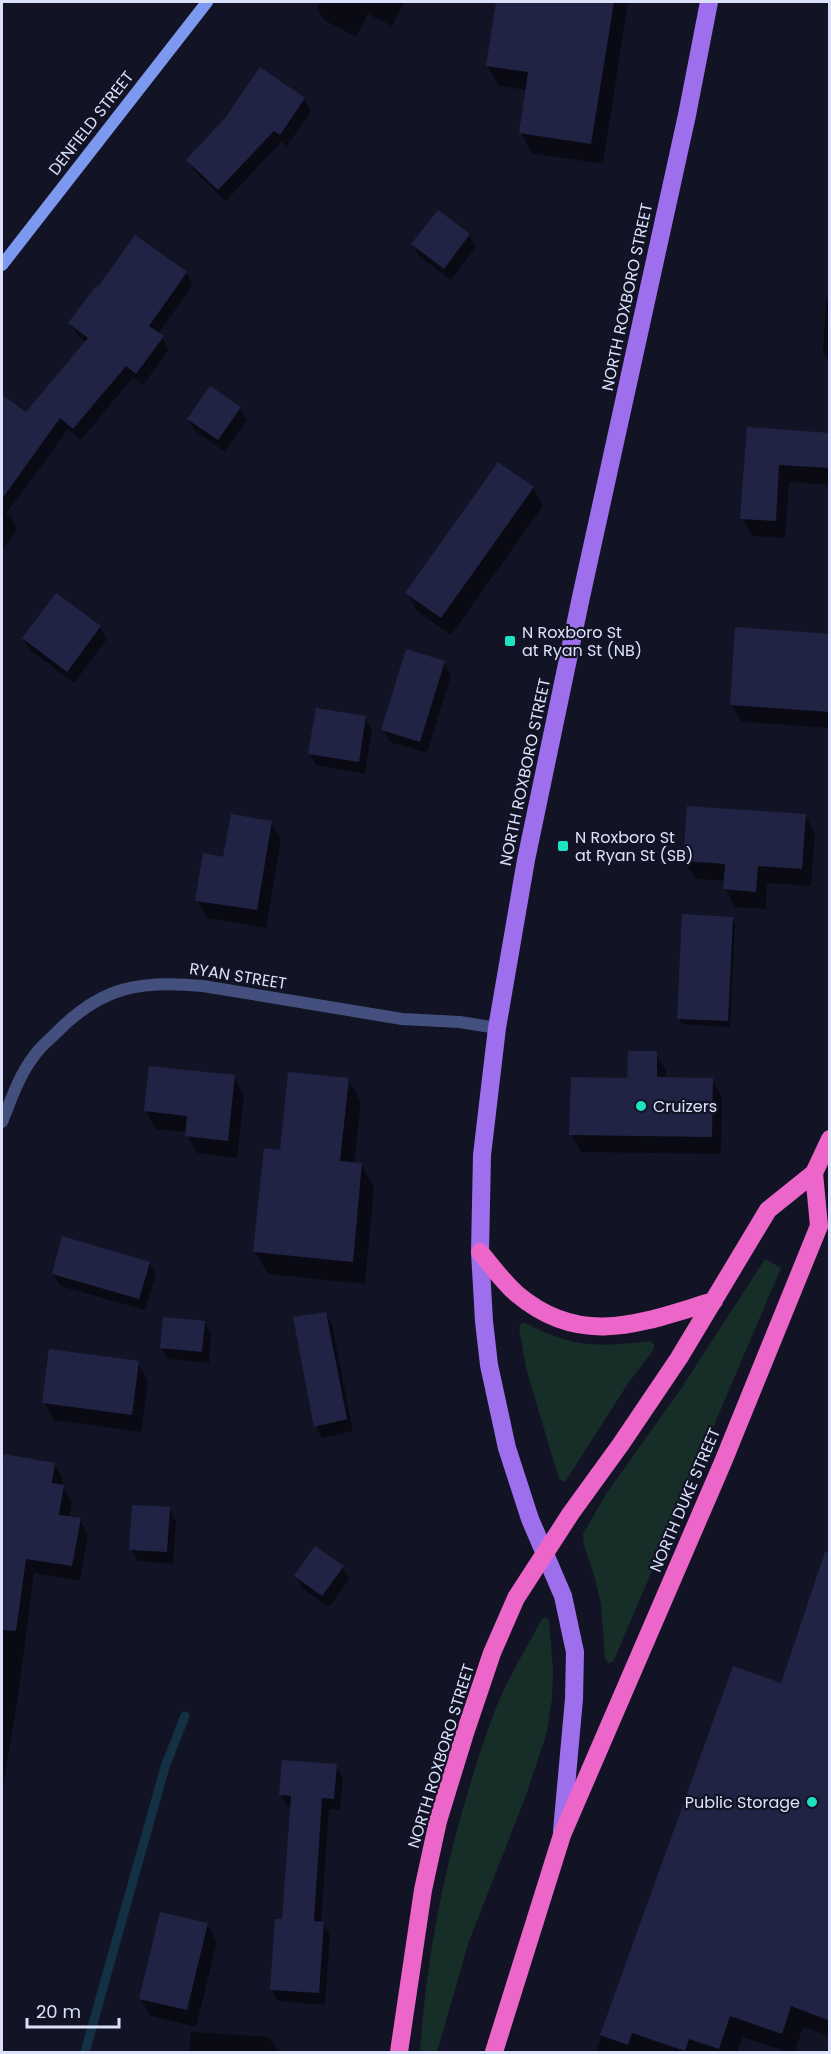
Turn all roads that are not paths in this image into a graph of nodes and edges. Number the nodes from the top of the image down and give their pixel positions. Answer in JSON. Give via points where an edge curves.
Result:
{"nodes":[{"id":1,"x":207,"y":2,"type":"edge"},
{"id":2,"x":709,"y":2,"type":"edge"},
{"id":3,"x":2,"y":265,"type":"edge"},
{"id":4,"x":497,"y":1028,"type":"junction"},
{"id":5,"x":2,"y":1122,"type":"edge"},
{"id":6,"x":830,"y":1139,"type":"edge"},
{"id":7,"x":814,"y":1173,"type":"junction"},
{"id":8,"x":480,"y":1252,"type":"junction"},
{"id":9,"x":714,"y":1301,"type":"junction"},
{"id":10,"x":545,"y":1554,"type":"junction"},
{"id":11,"x":561,"y":1835,"type":"junction"},
{"id":12,"x":399,"y":2052,"type":"edge"},
{"id":13,"x":494,"y":2052,"type":"edge"}],
"edges":[{"from":1,"to":3,"type":"street","name":"DENFIELD STREET"},
{"from":2,"to":4,"type":"main road","name":"NORTH ROXBORO STREET","via":[[543,776]]},
{"from":4,"to":5,"type":"street","name":"RYAN STREET","via":[[402,1019],[203,986],[127,987],[83,1008],[34,1055]]},
{"from":4,"to":8,"type":"main road","name":"NORTH ROXBORO STREET","via":[[483,1155]]},
{"from":6,"to":7,"type":"highway"},
{"from":7,"to":9,"type":"highway","via":[[768,1210]]},
{"from":7,"to":11,"type":"highway","name":"NORTH DUKE STREET","via":[[819,1226],[723,1462]]},
{"from":8,"to":9,"type":"highway","via":[[515,1293],[565,1320],[582,1324],[603,1327],[639,1323]]},
{"from":8,"to":10,"type":"main road","name":"NORTH ROXBORO STREET","via":[[489,1365],[498,1408],[507,1448]]},
{"from":9,"to":10,"type":"highway"},
{"from":10,"to":11,"type":"main road","name":"NORTH ROXBORO STREET","via":[[563,1596],[575,1652]]},
{"from":10,"to":12,"type":"highway","name":"NORTH ROXBORO STREET","via":[[516,1598],[492,1653],[438,1821],[423,1890]]},
{"from":11,"to":13,"type":"highway","name":"NORTH ROXBORO STREET"}]}
